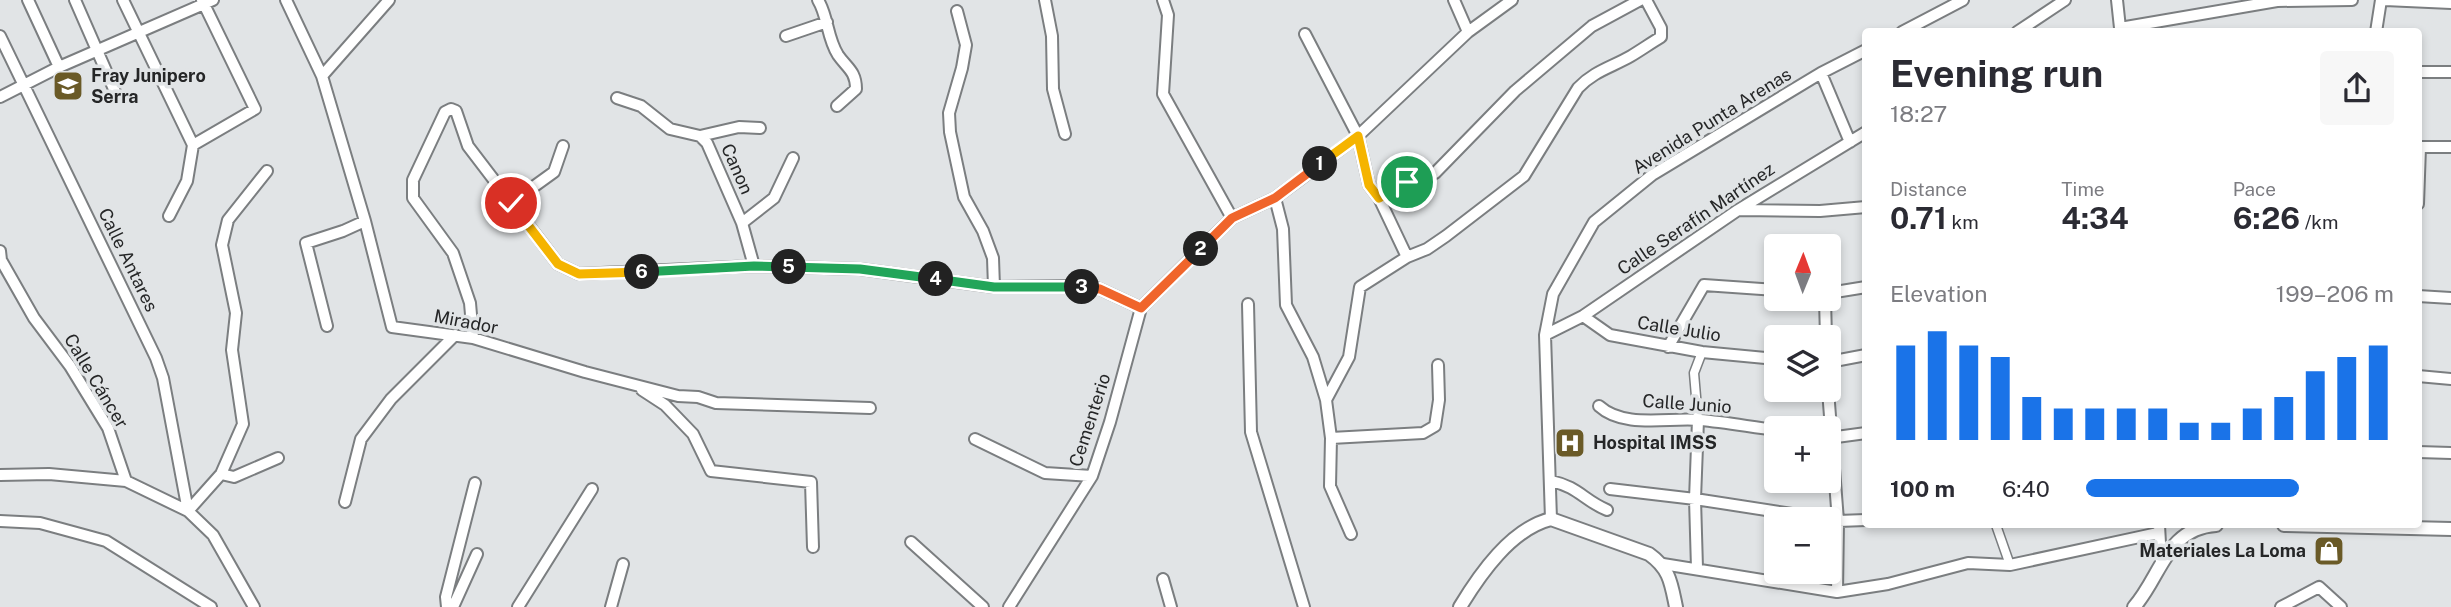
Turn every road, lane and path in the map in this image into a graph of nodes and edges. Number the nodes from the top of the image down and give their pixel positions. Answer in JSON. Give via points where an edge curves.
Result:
{"nodes":[{"id":1,"x":28,"y":0,"type":"edge"},
{"id":2,"x":75,"y":0,"type":"edge"},
{"id":3,"x":123,"y":0,"type":"edge"},
{"id":4,"x":286,"y":0,"type":"edge"},
{"id":5,"x":389,"y":0,"type":"edge"},
{"id":6,"x":818,"y":0,"type":"edge"},
{"id":7,"x":1045,"y":0,"type":"edge"},
{"id":8,"x":1163,"y":0,"type":"edge"},
{"id":9,"x":1454,"y":0,"type":"edge"},
{"id":10,"x":1512,"y":0,"type":"edge"},
{"id":11,"x":1640,"y":0,"type":"edge"},
{"id":12,"x":1646,"y":0,"type":"edge"},
{"id":13,"x":1963,"y":0,"type":"edge"},
{"id":14,"x":2065,"y":0,"type":"edge"},
{"id":15,"x":2117,"y":0,"type":"edge"},
{"id":16,"x":2294,"y":0,"type":"edge"},
{"id":17,"x":2352,"y":0,"type":"edge"},
{"id":18,"x":2383,"y":0,"type":"edge"},
{"id":19,"x":206,"y":1,"type":"edge"},
{"id":20,"x":2451,"y":3,"type":"edge"},
{"id":21,"x":957,"y":11,"type":"dead end"},
{"id":22,"x":827,"y":22,"type":"junction"},
{"id":23,"x":1910,"y":28,"type":"edge"},
{"id":24,"x":2023,"y":28,"type":"edge"},
{"id":25,"x":2118,"y":28,"type":"edge"},
{"id":26,"x":2127,"y":28,"type":"edge"},
{"id":27,"x":2377,"y":28,"type":"edge"},
{"id":28,"x":138,"y":32,"type":"junction"},
{"id":29,"x":1468,"y":33,"type":"junction"},
{"id":30,"x":1305,"y":34,"type":"dead end"},
{"id":31,"x":0,"y":36,"type":"edge"},
{"id":32,"x":786,"y":36,"type":"dead end"},
{"id":33,"x":99,"y":50,"type":"junction"},
{"id":34,"x":1862,"y":52,"type":"edge"},
{"id":35,"x":59,"y":67,"type":"junction"},
{"id":36,"x":2422,"y":72,"type":"edge"},
{"id":37,"x":2451,"y":72,"type":"edge"},
{"id":38,"x":1821,"y":73,"type":"junction"},
{"id":39,"x":322,"y":76,"type":"junction"},
{"id":40,"x":24,"y":87,"type":"junction"},
{"id":41,"x":117,"y":96,"type":"dead end"},
{"id":42,"x":0,"y":97,"type":"edge"},
{"id":43,"x":617,"y":98,"type":"dead end"},
{"id":44,"x":837,"y":106,"type":"dead end"},
{"id":45,"x":761,"y":128,"type":"dead end"},
{"id":46,"x":1065,"y":134,"type":"dead end"},
{"id":47,"x":1862,"y":134,"type":"edge"},
{"id":48,"x":700,"y":136,"type":"junction"},
{"id":49,"x":1358,"y":136,"type":"junction"},
{"id":50,"x":1850,"y":142,"type":"junction"},
{"id":51,"x":193,"y":145,"type":"junction"},
{"id":52,"x":563,"y":146,"type":"dead end"},
{"id":53,"x":2422,"y":147,"type":"edge"},
{"id":54,"x":2451,"y":147,"type":"edge"},
{"id":55,"x":793,"y":158,"type":"dead end"},
{"id":56,"x":267,"y":171,"type":"dead end"},
{"id":57,"x":1275,"y":198,"type":"junction"},
{"id":58,"x":1379,"y":198,"type":"junction"},
{"id":59,"x":511,"y":203,"type":"junction"},
{"id":60,"x":1862,"y":207,"type":"edge"},
{"id":61,"x":1738,"y":209,"type":"junction"},
{"id":62,"x":169,"y":216,"type":"dead end"},
{"id":63,"x":1232,"y":218,"type":"junction"},
{"id":64,"x":365,"y":221,"type":"junction"},
{"id":65,"x":742,"y":223,"type":"junction"},
{"id":66,"x":0,"y":251,"type":"edge"},
{"id":67,"x":1407,"y":257,"type":"junction"},
{"id":68,"x":754,"y":266,"type":"junction"},
{"id":69,"x":994,"y":287,"type":"junction"},
{"id":70,"x":1862,"y":287,"type":"edge"},
{"id":71,"x":1764,"y":289,"type":"edge"},
{"id":72,"x":1841,"y":291,"type":"edge"},
{"id":73,"x":2422,"y":296,"type":"edge"},
{"id":74,"x":2451,"y":298,"type":"edge"},
{"id":75,"x":1248,"y":304,"type":"dead end"},
{"id":76,"x":1141,"y":308,"type":"junction"},
{"id":77,"x":1583,"y":316,"type":"junction"},
{"id":78,"x":327,"y":326,"type":"dead end"},
{"id":79,"x":455,"y":335,"type":"junction"},
{"id":80,"x":1545,"y":335,"type":"junction"},
{"id":81,"x":472,"y":338,"type":"junction"},
{"id":82,"x":1668,"y":347,"type":"junction"},
{"id":83,"x":1702,"y":352,"type":"junction"},
{"id":84,"x":1862,"y":356,"type":"edge"},
{"id":85,"x":1764,"y":358,"type":"edge"},
{"id":86,"x":1841,"y":360,"type":"edge"},
{"id":87,"x":1438,"y":365,"type":"dead end"},
{"id":88,"x":2422,"y":376,"type":"edge"},
{"id":89,"x":2451,"y":379,"type":"edge"},
{"id":90,"x":631,"y":383,"type":"junction"},
{"id":91,"x":1326,"y":400,"type":"junction"},
{"id":92,"x":1599,"y":406,"type":"dead end"},
{"id":93,"x":870,"y":408,"type":"dead end"},
{"id":94,"x":1698,"y":420,"type":"junction"},
{"id":95,"x":1764,"y":428,"type":"edge"},
{"id":96,"x":1862,"y":434,"type":"edge"},
{"id":97,"x":1841,"y":436,"type":"edge"},
{"id":98,"x":1331,"y":438,"type":"junction"},
{"id":99,"x":975,"y":439,"type":"dead end"},
{"id":100,"x":2422,"y":452,"type":"edge"},
{"id":101,"x":2451,"y":453,"type":"edge"},
{"id":102,"x":278,"y":458,"type":"dead end"},
{"id":103,"x":221,"y":474,"type":"junction"},
{"id":104,"x":0,"y":475,"type":"edge"},
{"id":105,"x":1091,"y":476,"type":"junction"},
{"id":106,"x":126,"y":481,"type":"junction"},
{"id":107,"x":1551,"y":481,"type":"junction"},
{"id":108,"x":475,"y":483,"type":"dead end"},
{"id":109,"x":592,"y":489,"type":"dead end"},
{"id":110,"x":1610,"y":489,"type":"dead end"},
{"id":111,"x":1695,"y":499,"type":"junction"},
{"id":112,"x":345,"y":502,"type":"dead end"},
{"id":113,"x":1606,"y":510,"type":"dead end"},
{"id":114,"x":1764,"y":510,"type":"edge"},
{"id":115,"x":188,"y":511,"type":"junction"},
{"id":116,"x":1551,"y":519,"type":"junction"},
{"id":117,"x":1862,"y":520,"type":"edge"},
{"id":118,"x":0,"y":521,"type":"edge"},
{"id":119,"x":1841,"y":521,"type":"edge"},
{"id":120,"x":1997,"y":528,"type":"edge"},
{"id":121,"x":2203,"y":528,"type":"edge"},
{"id":122,"x":2422,"y":528,"type":"edge"},
{"id":123,"x":2159,"y":529,"type":"edge"},
{"id":124,"x":2451,"y":529,"type":"edge"},
{"id":125,"x":1351,"y":534,"type":"dead end"},
{"id":126,"x":911,"y":542,"type":"dead end"},
{"id":127,"x":813,"y":547,"type":"dead end"},
{"id":128,"x":477,"y":554,"type":"dead end"},
{"id":129,"x":2161,"y":561,"type":"junction"},
{"id":130,"x":623,"y":564,"type":"dead end"},
{"id":131,"x":1662,"y":564,"type":"junction"},
{"id":132,"x":2010,"y":565,"type":"junction"},
{"id":133,"x":1697,"y":568,"type":"junction"},
{"id":134,"x":1163,"y":579,"type":"dead end"},
{"id":135,"x":1837,"y":584,"type":"edge"},
{"id":136,"x":1837,"y":592,"type":"junction"},
{"id":137,"x":211,"y":607,"type":"edge"},
{"id":138,"x":254,"y":607,"type":"edge"},
{"id":139,"x":447,"y":607,"type":"edge"},
{"id":140,"x":453,"y":607,"type":"edge"},
{"id":141,"x":518,"y":607,"type":"edge"},
{"id":142,"x":611,"y":607,"type":"edge"},
{"id":143,"x":983,"y":607,"type":"edge"},
{"id":144,"x":1009,"y":607,"type":"edge"},
{"id":145,"x":1171,"y":607,"type":"edge"},
{"id":146,"x":1304,"y":607,"type":"edge"},
{"id":147,"x":1460,"y":607,"type":"edge"},
{"id":148,"x":1676,"y":607,"type":"edge"},
{"id":149,"x":2134,"y":607,"type":"edge"},
{"id":150,"x":2281,"y":607,"type":"edge"},
{"id":151,"x":2341,"y":607,"type":"edge"}],
"edges":[{"from":1,"to":35,"type":"street"},
{"from":2,"to":33,"type":"street"},
{"from":3,"to":28,"type":"street"},
{"from":4,"to":39,"type":"street","name":"Mirador"},
{"from":5,"to":39,"type":"street"},
{"from":6,"to":22,"type":"street"},
{"from":7,"to":46,"type":"street","via":[[1052,36],[1053,89]]},
{"from":8,"to":63,"type":"street","via":[[1168,15],[1163,94]]},
{"from":9,"to":29,"type":"street"},
{"from":10,"to":29,"type":"street"},
{"from":11,"to":58,"type":"street","via":[[1592,26],[1515,91],[1435,173]]},
{"from":12,"to":67,"type":"street","via":[[1661,37],[1588,78],[1524,176],[1446,236]]},
{"from":13,"to":23,"type":"street"},
{"from":14,"to":24,"type":"street"},
{"from":15,"to":25,"type":"street"},
{"from":16,"to":17,"type":"street"},
{"from":16,"to":26,"type":"street","via":[[2194,13]]},
{"from":18,"to":20,"type":"street"},
{"from":18,"to":27,"type":"street"},
{"from":19,"to":28,"type":"street"},
{"from":19,"to":51,"type":"street","via":[[254,109]]},
{"from":21,"to":69,"type":"street","via":[[966,45],[949,113],[950,132],[964,197],[993,258]]},
{"from":22,"to":32,"type":"street"},
{"from":22,"to":44,"type":"street","via":[[836,53],[856,77],[856,89]]},
{"from":28,"to":33,"type":"street"},
{"from":28,"to":51,"type":"street"},
{"from":29,"to":49,"type":"street"},
{"from":30,"to":49,"type":"street"},
{"from":31,"to":40,"type":"street","name":"Calle Antares"},
{"from":33,"to":35,"type":"street"},
{"from":33,"to":41,"type":"street"},
{"from":34,"to":38,"type":"street","name":"Avenida Punta Arenas"},
{"from":35,"to":40,"type":"street"},
{"from":36,"to":37,"type":"street"},
{"from":38,"to":50,"type":"street"},
{"from":38,"to":80,"type":"street","name":"Avenida Punta Arenas","via":[[1652,175],[1594,222],[1553,294]]},
{"from":39,"to":64,"type":"street","name":"Mirador"},
{"from":40,"to":42,"type":"street"},
{"from":40,"to":115,"type":"street","name":"Calle Antares","via":[[156,358]]},
{"from":43,"to":48,"type":"street","name":"Canon","via":[[641,106],[670,128]]},
{"from":45,"to":48,"type":"street","via":[[739,127]]},
{"from":47,"to":50,"type":"street","name":"Calle Serafín Martínez"},
{"from":48,"to":65,"type":"street","name":"Canon"},
{"from":49,"to":57,"type":"street"},
{"from":49,"to":58,"type":"street","via":[[1369,185]]},
{"from":50,"to":61,"type":"street","name":"Calle Serafín Martínez"},
{"from":51,"to":62,"type":"street","via":[[187,181]]},
{"from":52,"to":59,"type":"street","via":[[554,172]]},
{"from":53,"to":54,"type":"street"},
{"from":55,"to":65,"type":"street","via":[[774,198]]},
{"from":56,"to":103,"type":"street","via":[[228,220],[222,245],[236,313],[232,350],[243,424]]},
{"from":57,"to":63,"type":"street"},
{"from":57,"to":91,"type":"street","via":[[1283,229],[1286,305],[1313,357]]},
{"from":58,"to":67,"type":"street"},
{"from":59,"to":68,"type":"street","via":[[558,264],[579,274]]},
{"from":59,"to":81,"type":"street","via":[[468,146],[456,111],[445,112],[413,180],[413,198],[453,253],[470,303]]},
{"from":60,"to":61,"type":"street"},
{"from":61,"to":77,"type":"street","name":"Calle Serafín Martínez"},
{"from":63,"to":76,"type":"street"},
{"from":64,"to":78,"type":"street","via":[[306,243]]},
{"from":64,"to":79,"type":"street","name":"Mirador","via":[[392,327]]},
{"from":65,"to":68,"type":"street","name":"Canon"},
{"from":66,"to":106,"type":"street","name":"Calle Cáncer","via":[[34,318],[108,428]]},
{"from":67,"to":91,"type":"street","via":[[1360,287],[1349,357]]},
{"from":68,"to":69,"type":"street","via":[[860,269]]},
{"from":69,"to":76,"type":"street","via":[[1088,286]]},
{"from":70,"to":72,"type":"street"},
{"from":71,"to":82,"type":"street","via":[[1704,285]]},
{"from":73,"to":74,"type":"street"},
{"from":75,"to":146,"type":"street","via":[[1251,432]]},
{"from":76,"to":105,"type":"street","name":"Cementerio"},
{"from":77,"to":80,"type":"street","name":"Calle Serafín Martínez"},
{"from":77,"to":82,"type":"street","name":"Calle Julio","via":[[1610,335]]},
{"from":79,"to":81,"type":"street","name":"Mirador"},
{"from":79,"to":112,"type":"street","via":[[391,399],[361,439]]},
{"from":80,"to":107,"type":"street","name":"Avenida Punta Arenas"},
{"from":81,"to":90,"type":"street","name":"Mirador"},
{"from":82,"to":83,"type":"street","name":"Calle Julio"},
{"from":83,"to":85,"type":"street","name":"Calle Julio"},
{"from":83,"to":94,"type":"street","via":[[1694,373]]},
{"from":84,"to":86,"type":"street"},
{"from":87,"to":98,"type":"street","via":[[1435,426],[1423,433]]},
{"from":88,"to":89,"type":"street"},
{"from":90,"to":93,"type":"street","name":"Mirador","via":[[716,403]]},
{"from":90,"to":127,"type":"street","via":[[665,405],[693,434],[711,471],[811,482]]},
{"from":91,"to":98,"type":"street"},
{"from":92,"to":94,"type":"street","name":"Calle Junio","via":[[1607,413],[1647,422]]},
{"from":94,"to":95,"type":"street","name":"Calle Junio"},
{"from":94,"to":111,"type":"street"},
{"from":96,"to":97,"type":"street"},
{"from":98,"to":125,"type":"street","via":[[1329,486]]},
{"from":99,"to":105,"type":"street","via":[[1045,473]]},
{"from":100,"to":101,"type":"street"},
{"from":102,"to":103,"type":"street","via":[[234,477]]},
{"from":103,"to":115,"type":"street"},
{"from":104,"to":106,"type":"street"},
{"from":105,"to":144,"type":"street","name":"Cementerio"},
{"from":106,"to":115,"type":"street"},
{"from":107,"to":113,"type":"street","via":[[1568,484]]},
{"from":107,"to":116,"type":"street","name":"Avenida Punta Arenas"},
{"from":108,"to":139,"type":"street"},
{"from":109,"to":141,"type":"street"},
{"from":110,"to":111,"type":"street"},
{"from":111,"to":114,"type":"street"},
{"from":111,"to":133,"type":"street"},
{"from":115,"to":138,"type":"street","via":[[213,535]]},
{"from":116,"to":131,"type":"street","via":[[1649,554]]},
{"from":116,"to":147,"type":"street","via":[[1533,525],[1506,547]]},
{"from":117,"to":119,"type":"street"},
{"from":118,"to":137,"type":"street","via":[[40,523],[106,541]]},
{"from":120,"to":132,"type":"street"},
{"from":121,"to":129,"type":"street","via":[[2179,539]]},
{"from":122,"to":124,"type":"street"},
{"from":123,"to":129,"type":"street"},
{"from":123,"to":132,"type":"street"},
{"from":126,"to":143,"type":"street"},
{"from":128,"to":140,"type":"street"},
{"from":129,"to":149,"type":"street"},
{"from":130,"to":142,"type":"street"},
{"from":131,"to":133,"type":"street"},
{"from":131,"to":148,"type":"street"},
{"from":132,"to":136,"type":"street","via":[[1968,564]]},
{"from":133,"to":136,"type":"street"},
{"from":134,"to":145,"type":"street"},
{"from":135,"to":136,"type":"street"},
{"from":150,"to":151,"type":"street","via":[[2319,587]]}]}
